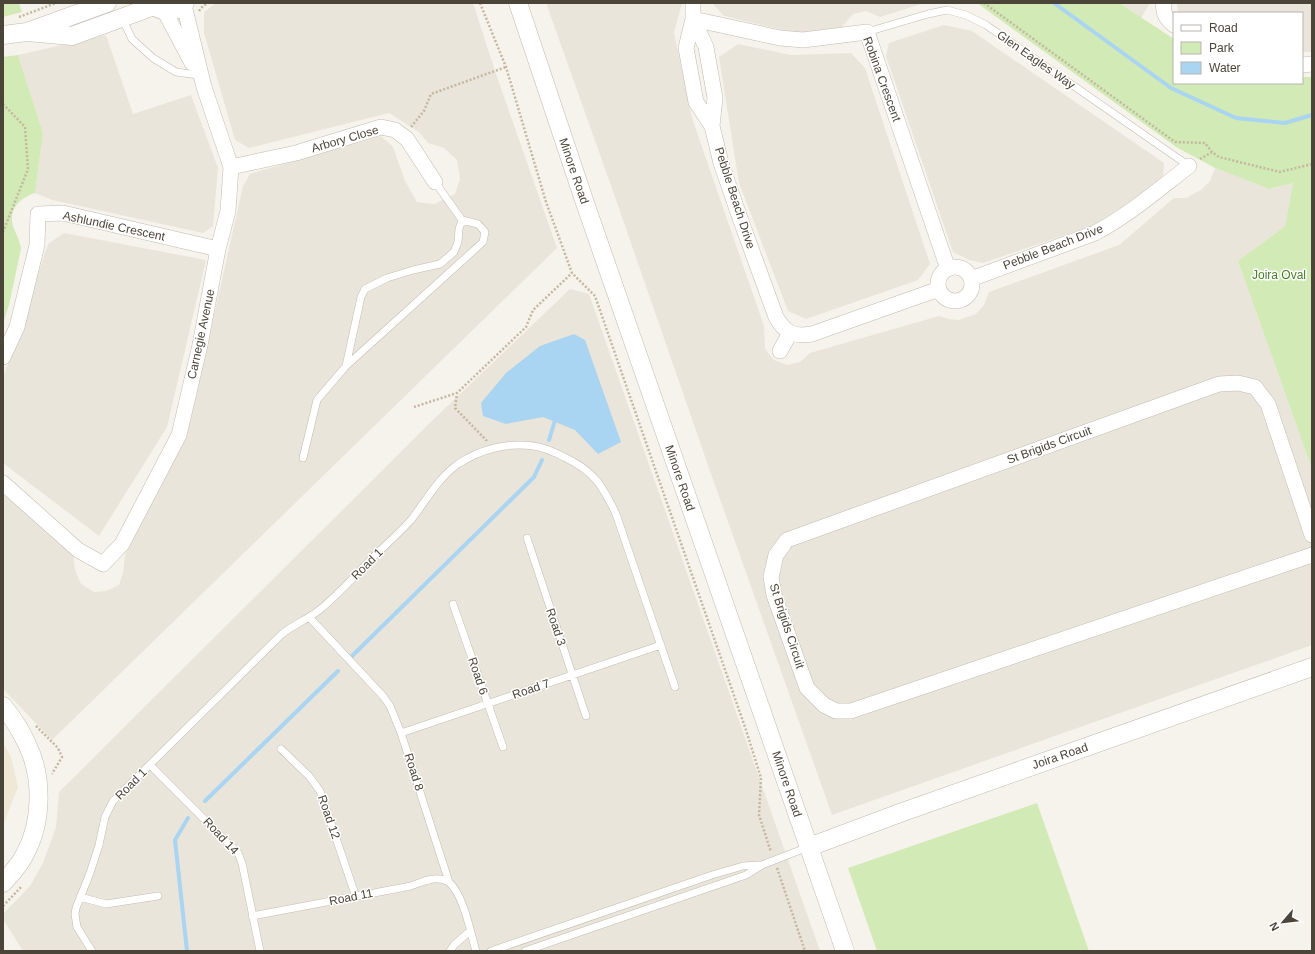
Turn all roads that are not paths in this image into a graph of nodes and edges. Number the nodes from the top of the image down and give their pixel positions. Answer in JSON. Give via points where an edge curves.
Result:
{"nodes":[{"id":1,"x":107,"y":3,"type":"edge"},
{"id":2,"x":518,"y":3,"type":"edge"},
{"id":3,"x":693,"y":3,"type":"edge"},
{"id":4,"x":185,"y":4,"type":"edge"},
{"id":5,"x":157,"y":7,"type":"edge"},
{"id":6,"x":1164,"y":7,"type":"edge"},
{"id":7,"x":122,"y":18,"type":"junction"},
{"id":8,"x":693,"y":19,"type":"junction"},
{"id":9,"x":1173,"y":24,"type":"edge"},
{"id":10,"x":27,"y":32,"type":"junction"},
{"id":11,"x":867,"y":32,"type":"junction"},
{"id":12,"x":3,"y":35,"type":"edge"},
{"id":13,"x":201,"y":81,"type":"junction"},
{"id":14,"x":712,"y":126,"type":"junction"},
{"id":15,"x":1189,"y":166,"type":"joint"},
{"id":16,"x":231,"y":167,"type":"junction"},
{"id":17,"x":435,"y":182,"type":"joint"},
{"id":18,"x":462,"y":220,"type":"junction"},
{"id":19,"x":218,"y":249,"type":"junction"},
{"id":20,"x":948,"y":268,"type":"junction"},
{"id":21,"x":971,"y":279,"type":"junction"},
{"id":22,"x":939,"y":289,"type":"junction"},
{"id":23,"x":790,"y":333,"type":"junction"},
{"id":24,"x":780,"y":351,"type":"dead end"},
{"id":25,"x":3,"y":357,"type":"edge"},
{"id":26,"x":346,"y":366,"type":"junction"},
{"id":27,"x":303,"y":458,"type":"dead end"},
{"id":28,"x":3,"y":483,"type":"edge"},
{"id":29,"x":1312,"y":535,"type":"edge"},
{"id":30,"x":527,"y":538,"type":"dead end"},
{"id":31,"x":1312,"y":555,"type":"edge"},
{"id":32,"x":453,"y":604,"type":"dead end"},
{"id":33,"x":310,"y":617,"type":"junction"},
{"id":34,"x":661,"y":645,"type":"junction"},
{"id":35,"x":1312,"y":667,"type":"edge"},
{"id":36,"x":572,"y":675,"type":"junction"},
{"id":37,"x":675,"y":687,"type":"dead end"},
{"id":38,"x":488,"y":703,"type":"junction"},
{"id":39,"x":3,"y":706,"type":"edge"},
{"id":40,"x":586,"y":716,"type":"dead end"},
{"id":41,"x":401,"y":733,"type":"junction"},
{"id":42,"x":503,"y":747,"type":"dead end"},
{"id":43,"x":281,"y":749,"type":"dead end"},
{"id":44,"x":150,"y":765,"type":"junction"},
{"id":45,"x":809,"y":847,"type":"junction"},
{"id":46,"x":762,"y":865,"type":"junction"},
{"id":47,"x":712,"y":875,"type":"junction"},
{"id":48,"x":449,"y":882,"type":"junction"},
{"id":49,"x":3,"y":883,"type":"edge"},
{"id":50,"x":716,"y":886,"type":"junction"},
{"id":51,"x":158,"y":896,"type":"dead end"},
{"id":52,"x":80,"y":897,"type":"junction"},
{"id":53,"x":356,"y":897,"type":"junction"},
{"id":54,"x":252,"y":916,"type":"junction"},
{"id":55,"x":470,"y":931,"type":"junction"},
{"id":56,"x":92,"y":951,"type":"edge"},
{"id":57,"x":260,"y":951,"type":"edge"},
{"id":58,"x":450,"y":951,"type":"edge"},
{"id":59,"x":476,"y":951,"type":"edge"},
{"id":60,"x":491,"y":951,"type":"edge"},
{"id":61,"x":525,"y":951,"type":"edge"},
{"id":62,"x":846,"y":951,"type":"edge"}],
"edges":[{"from":1,"to":10,"type":"street"},
{"from":2,"to":45,"type":"street","name":"Minore Road","via":[[585,204]]},
{"from":3,"to":8,"type":"street","name":"Pebble Beach Drive"},
{"from":4,"to":5,"type":"street","via":[[172,12]]},
{"from":4,"to":13,"type":"street","name":"Carnegie Avenue"},
{"from":5,"to":7,"type":"street"},
{"from":5,"to":13,"type":"street","name":"Carnegie Avenue"},
{"from":6,"to":9,"type":"street","via":[[1166,18]]},
{"from":7,"to":10,"type":"street","via":[[72,36]]},
{"from":7,"to":13,"type":"lane","via":[[132,39],[153,58],[176,72]]},
{"from":8,"to":11,"type":"street","name":"Robina Crescent","via":[[780,38],[803,40]]},
{"from":8,"to":14,"type":"street","name":"Pebble Beach Drive","via":[[706,47],[715,98]]},
{"from":8,"to":14,"type":"street","name":"Pebble Beach Drive","via":[[686,48],[696,102]]},
{"from":10,"to":12,"type":"street"},
{"from":11,"to":15,"type":"lane","name":"Glen Eagles Way","via":[[947,10],[966,15],[986,24]]},
{"from":11,"to":20,"type":"street","name":"Robina Crescent"},
{"from":13,"to":16,"type":"street","name":"Carnegie Avenue"},
{"from":14,"to":23,"type":"street","name":"Pebble Beach Drive","via":[[730,191],[774,309],[780,324]]},
{"from":15,"to":21,"type":"street","name":"Pebble Beach Drive","via":[[1111,225]]},
{"from":16,"to":17,"type":"street","name":"Arbory Close","via":[[296,153],[381,127],[395,130],[407,139]]},
{"from":16,"to":19,"type":"street","name":"Carnegie Avenue","via":[[228,211]]},
{"from":17,"to":18,"type":"lane"},
{"from":18,"to":26,"type":"lane","via":[[454,252],[440,264],[393,276],[365,289]]},
{"from":18,"to":26,"type":"lane","via":[[478,224],[485,232],[483,242]]},
{"from":19,"to":25,"type":"street","name":"Ashlundie Crescent","via":[[62,213],[38,214],[37,245],[17,327]]},
{"from":19,"to":28,"type":"street","name":"Carnegie Avenue","via":[[200,345],[179,435],[122,544],[103,564],[78,550]]},
{"from":20,"to":21,"type":"street","via":[[958,267],[966,271]]},
{"from":20,"to":22,"type":"street","via":[[939,280]]},
{"from":21,"to":22,"type":"street","via":[[971,289],[965,298],[960,300],[950,300]]},
{"from":22,"to":23,"type":"street","via":[[812,334]]},
{"from":23,"to":24,"type":"street"},
{"from":26,"to":27,"type":"lane","via":[[317,400]]},
{"from":29,"to":31,"type":"street","name":"St Brigids Circuit","via":[[1268,404],[1255,387],[1219,384],[787,540],[776,555],[771,577],[774,595],[808,688],[824,705],[836,710],[851,711]]},
{"from":30,"to":36,"type":"lane","name":"Road 3"},
{"from":32,"to":38,"type":"lane","name":"Road 6"},
{"from":33,"to":34,"type":"lane","name":"Road 1","via":[[330,601],[410,521],[431,491],[457,464],[493,448],[533,446],[551,451],[585,469],[608,496]]},
{"from":33,"to":41,"type":"lane","name":"Road 8","via":[[390,706]]},
{"from":33,"to":44,"type":"lane","name":"Road 1","via":[[282,634]]},
{"from":34,"to":36,"type":"lane","name":"Road 7"},
{"from":34,"to":37,"type":"lane","name":"Road 1"},
{"from":35,"to":45,"type":"street","name":"Joira Road","via":[[900,812]]},
{"from":36,"to":38,"type":"lane","name":"Road 7"},
{"from":36,"to":40,"type":"lane","name":"Road 3"},
{"from":38,"to":41,"type":"lane","name":"Road 7"},
{"from":38,"to":42,"type":"lane","name":"Road 6"},
{"from":39,"to":49,"type":"street","via":[[14,720],[34,765],[38,812],[34,832],[25,854]]},
{"from":41,"to":48,"type":"lane","name":"Road 8"},
{"from":43,"to":53,"type":"lane","name":"Road 12","via":[[309,776],[320,791]]},
{"from":44,"to":52,"type":"lane","name":"Road 1","via":[[108,809],[99,845]]},
{"from":44,"to":54,"type":"lane","name":"Road 14","via":[[238,853]]},
{"from":45,"to":46,"type":"lane"},
{"from":45,"to":62,"type":"street","name":"Minore Road"},
{"from":46,"to":47,"type":"lane","via":[[743,866]]},
{"from":46,"to":50,"type":"lane","via":[[746,875]]},
{"from":47,"to":50,"type":"lane"},
{"from":47,"to":60,"type":"lane"},
{"from":48,"to":53,"type":"lane","name":"Road 11","via":[[439,878]]},
{"from":48,"to":55,"type":"lane","name":"Road 8","via":[[460,897]]},
{"from":50,"to":61,"type":"lane"},
{"from":51,"to":52,"type":"lane","via":[[106,904]]},
{"from":52,"to":56,"type":"lane","name":"Road 1","via":[[75,920]]},
{"from":53,"to":54,"type":"lane","name":"Road 11"},
{"from":54,"to":57,"type":"lane","name":"Road 14"},
{"from":55,"to":58,"type":"lane"},
{"from":55,"to":59,"type":"lane","name":"Road 8"}]}
